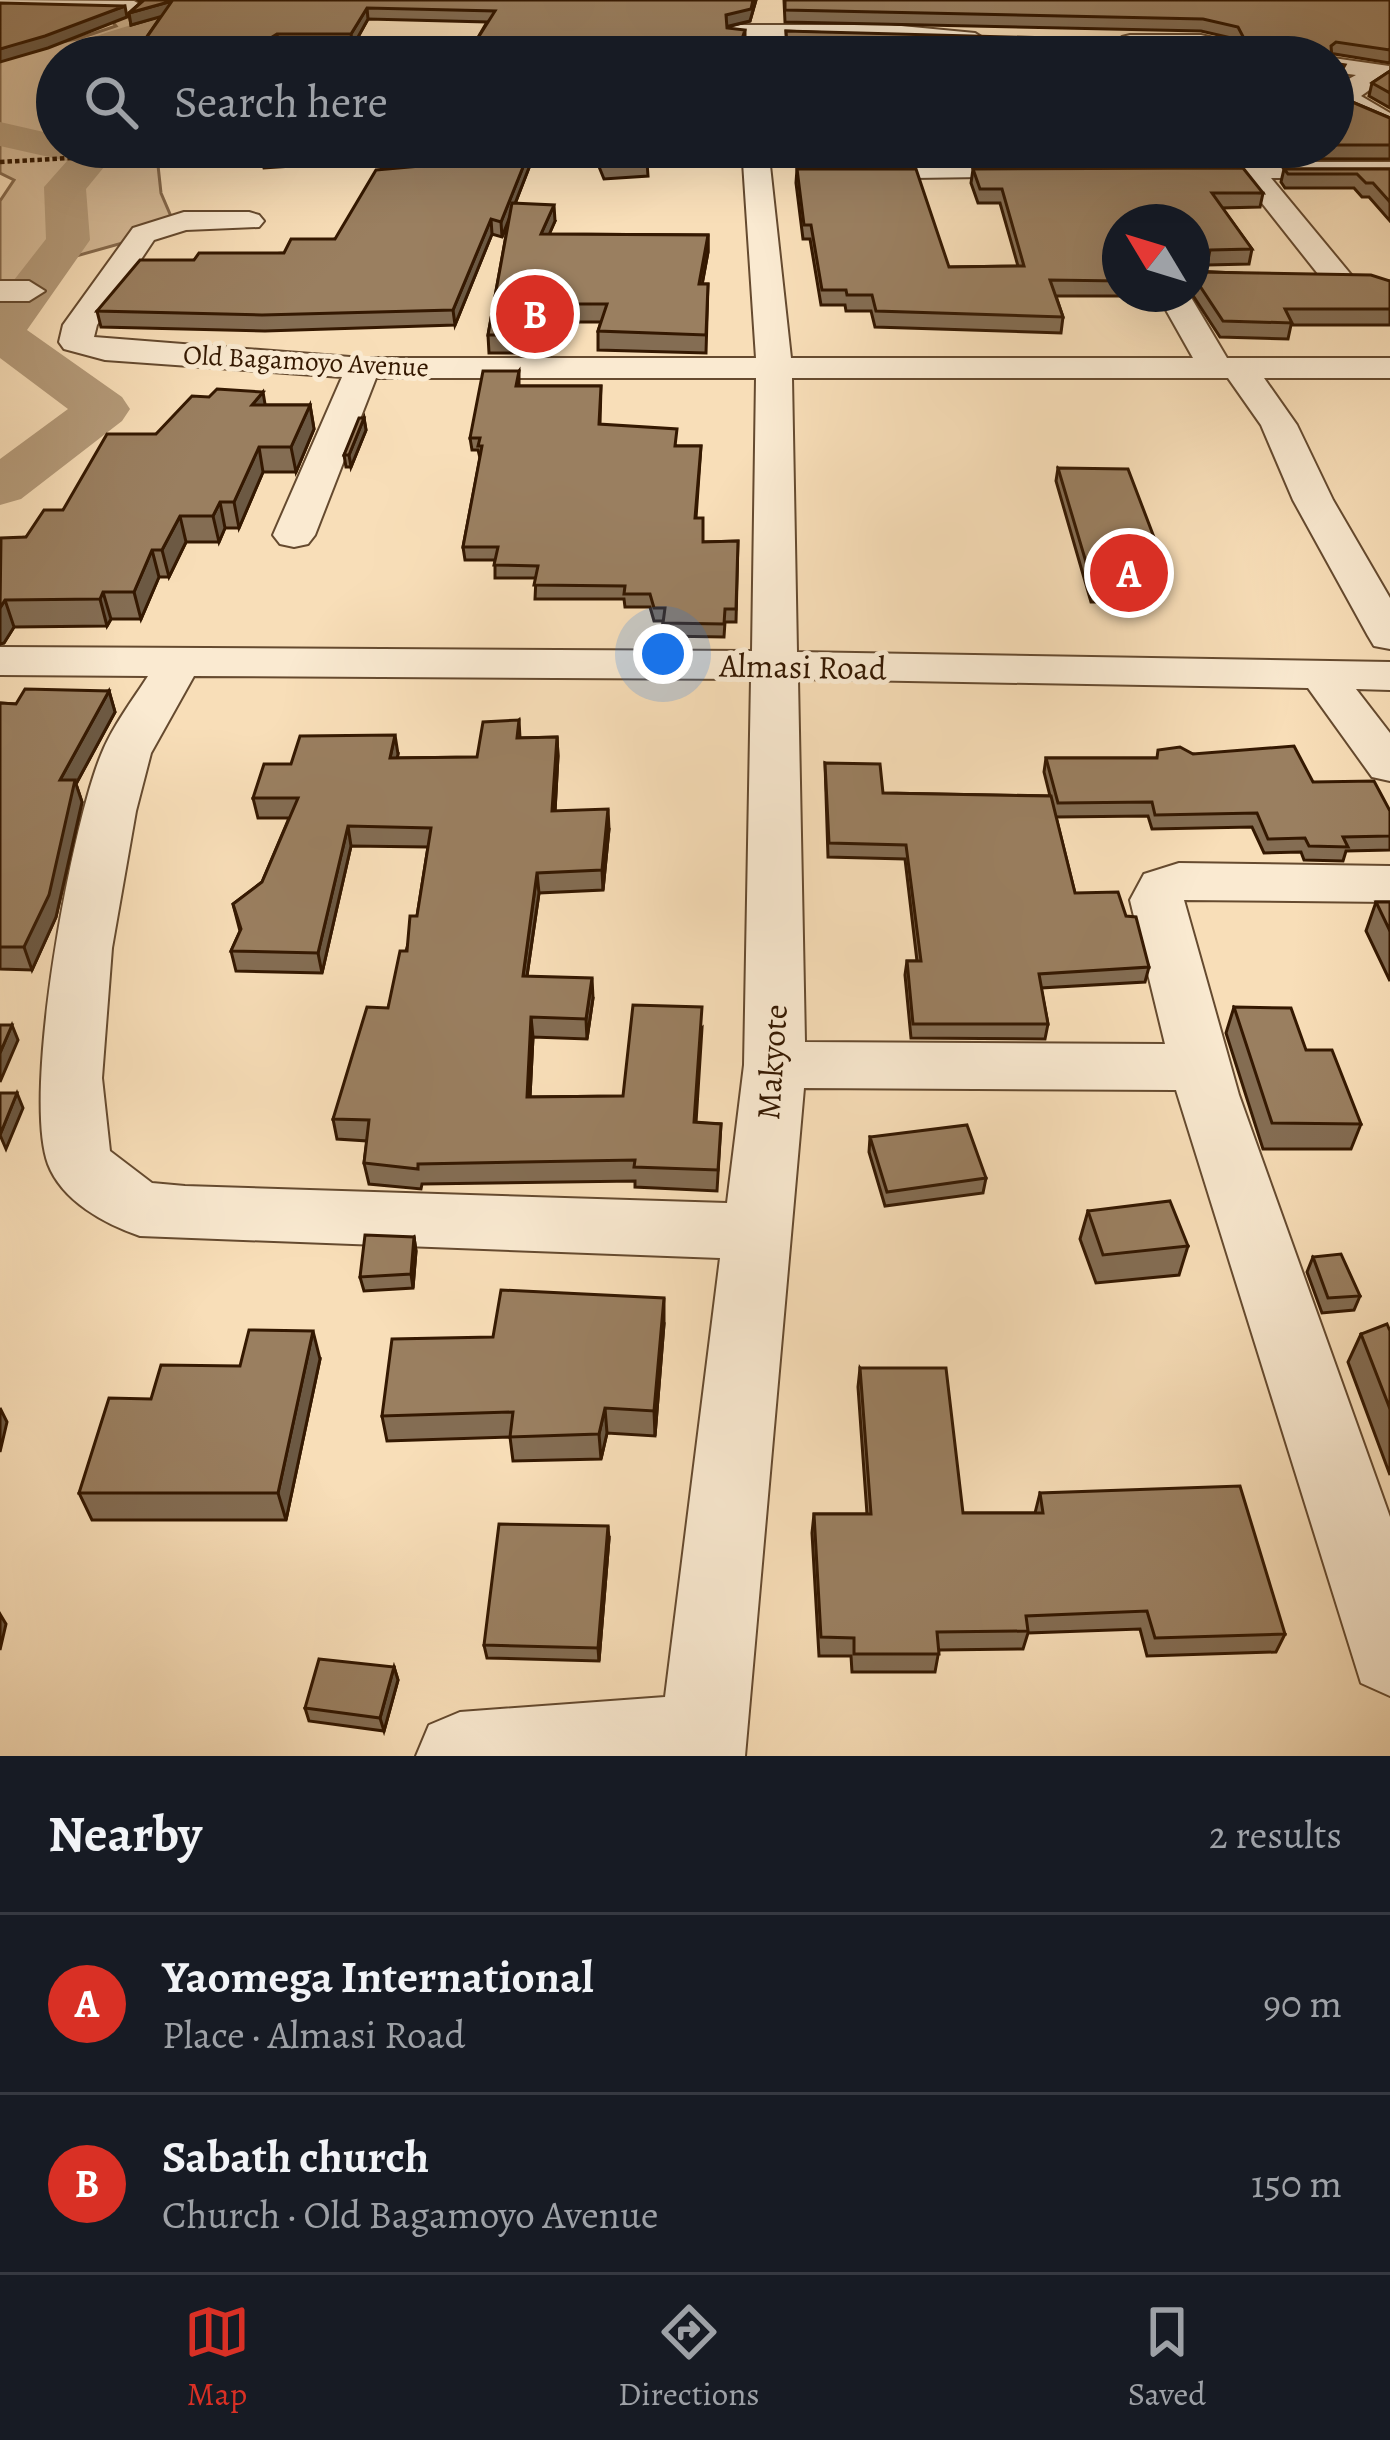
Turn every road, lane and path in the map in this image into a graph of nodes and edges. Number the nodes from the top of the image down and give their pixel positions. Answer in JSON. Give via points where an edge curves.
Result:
{"nodes":[{"id":1,"x":736,"y":1,"type":"edge"},
{"id":2,"x":0,"y":4,"type":"edge"},
{"id":3,"x":134,"y":7,"type":"edge"},
{"id":4,"x":989,"y":31,"type":"edge"},
{"id":5,"x":738,"y":32,"type":"junction"},
{"id":6,"x":738,"y":36,"type":"edge"},
{"id":7,"x":1354,"y":67,"type":"edge"},
{"id":8,"x":1384,"y":69,"type":"edge"},
{"id":9,"x":1354,"y":86,"type":"edge"},
{"id":10,"x":1354,"y":100,"type":"edge"},
{"id":11,"x":1390,"y":123,"type":"edge"},
{"id":12,"x":36,"y":161,"type":"edge"},
{"id":13,"x":0,"y":162,"type":"edge"},
{"id":14,"x":764,"y":168,"type":"edge"},
{"id":15,"x":1068,"y":170,"type":"edge"},
{"id":16,"x":1136,"y":170,"type":"edge"},
{"id":17,"x":1250,"y":170,"type":"junction"},
{"id":18,"x":1322,"y":170,"type":"joint"},
{"id":19,"x":1390,"y":170,"type":"edge"},
{"id":20,"x":823,"y":171,"type":"edge"},
{"id":21,"x":249,"y":220,"type":"dead end"},
{"id":22,"x":1337,"y":277,"type":"junction"},
{"id":23,"x":1373,"y":277,"type":"edge"},
{"id":24,"x":1304,"y":278,"type":"edge"},
{"id":25,"x":1186,"y":312,"type":"edge"},
{"id":26,"x":774,"y":364,"type":"junction"},
{"id":27,"x":1226,"y":366,"type":"junction"},
{"id":28,"x":363,"y":368,"type":"junction"},
{"id":29,"x":1390,"y":368,"type":"edge"},
{"id":30,"x":294,"y":535,"type":"dead end"},
{"id":31,"x":1390,"y":636,"type":"edge"},
{"id":32,"x":0,"y":661,"type":"edge"},
{"id":33,"x":176,"y":665,"type":"junction"},
{"id":34,"x":777,"y":665,"type":"junction"},
{"id":35,"x":1322,"y":676,"type":"junction"},
{"id":36,"x":1390,"y":676,"type":"edge"},
{"id":37,"x":1390,"y":766,"type":"edge"},
{"id":38,"x":1390,"y":884,"type":"edge"},
{"id":39,"x":775,"y":1065,"type":"junction"},
{"id":40,"x":1201,"y":1067,"type":"junction"},
{"id":41,"x":754,"y":1232,"type":"junction"},
{"id":42,"x":1390,"y":1654,"type":"edge"},
{"id":43,"x":701,"y":1746,"type":"edge"},
{"id":44,"x":460,"y":1756,"type":"edge"}],
"edges":[{"from":1,"to":5,"type":"street"},
{"from":2,"to":3,"type":"street"},
{"from":4,"to":5,"type":"street"},
{"from":5,"to":6,"type":"street"},
{"from":7,"to":8,"type":"street"},
{"from":8,"to":9,"type":"street"},
{"from":10,"to":11,"type":"street"},
{"from":12,"to":13,"type":"path"},
{"from":14,"to":26,"type":"street","name":"Makyote"},
{"from":15,"to":20,"type":"street"},
{"from":16,"to":17,"type":"street"},
{"from":17,"to":18,"type":"street"},
{"from":17,"to":22,"type":"street"},
{"from":18,"to":19,"type":"street"},
{"from":21,"to":28,"type":"street","name":"Old Bagamoyo Avenue","via":[[184,221],[143,234],[76,342]]},
{"from":22,"to":23,"type":"street"},
{"from":22,"to":24,"type":"street"},
{"from":25,"to":27,"type":"street"},
{"from":26,"to":27,"type":"street","name":"Old Bagamoyo Avenue"},
{"from":26,"to":28,"type":"street","name":"Old Bagamoyo Avenue"},
{"from":26,"to":34,"type":"street","name":"Makyote"},
{"from":27,"to":29,"type":"street","name":"Old Bagamoyo Avenue"},
{"from":27,"to":31,"type":"street","via":[[1279,425]]},
{"from":28,"to":30,"type":"street"},
{"from":32,"to":33,"type":"street","name":"Almasi Road"},
{"from":33,"to":34,"type":"street","name":"Almasi Road"},
{"from":33,"to":41,"type":"street","via":[[126,754],[100,851],[76,1009],[71,1078],[80,1161],[107,1189],[140,1209],[184,1213]]},
{"from":34,"to":35,"type":"street","name":"Almasi Road"},
{"from":34,"to":39,"type":"street","name":"Makyote"},
{"from":35,"to":36,"type":"street","name":"Almasi Road"},
{"from":35,"to":37,"type":"street"},
{"from":38,"to":40,"type":"street","via":[[1163,887],[1157,900]]},
{"from":39,"to":40,"type":"street"},
{"from":39,"to":41,"type":"street","name":"Makyote"},
{"from":40,"to":42,"type":"street"},
{"from":41,"to":43,"type":"street","name":"Makyote"},
{"from":43,"to":44,"type":"street"}]}
